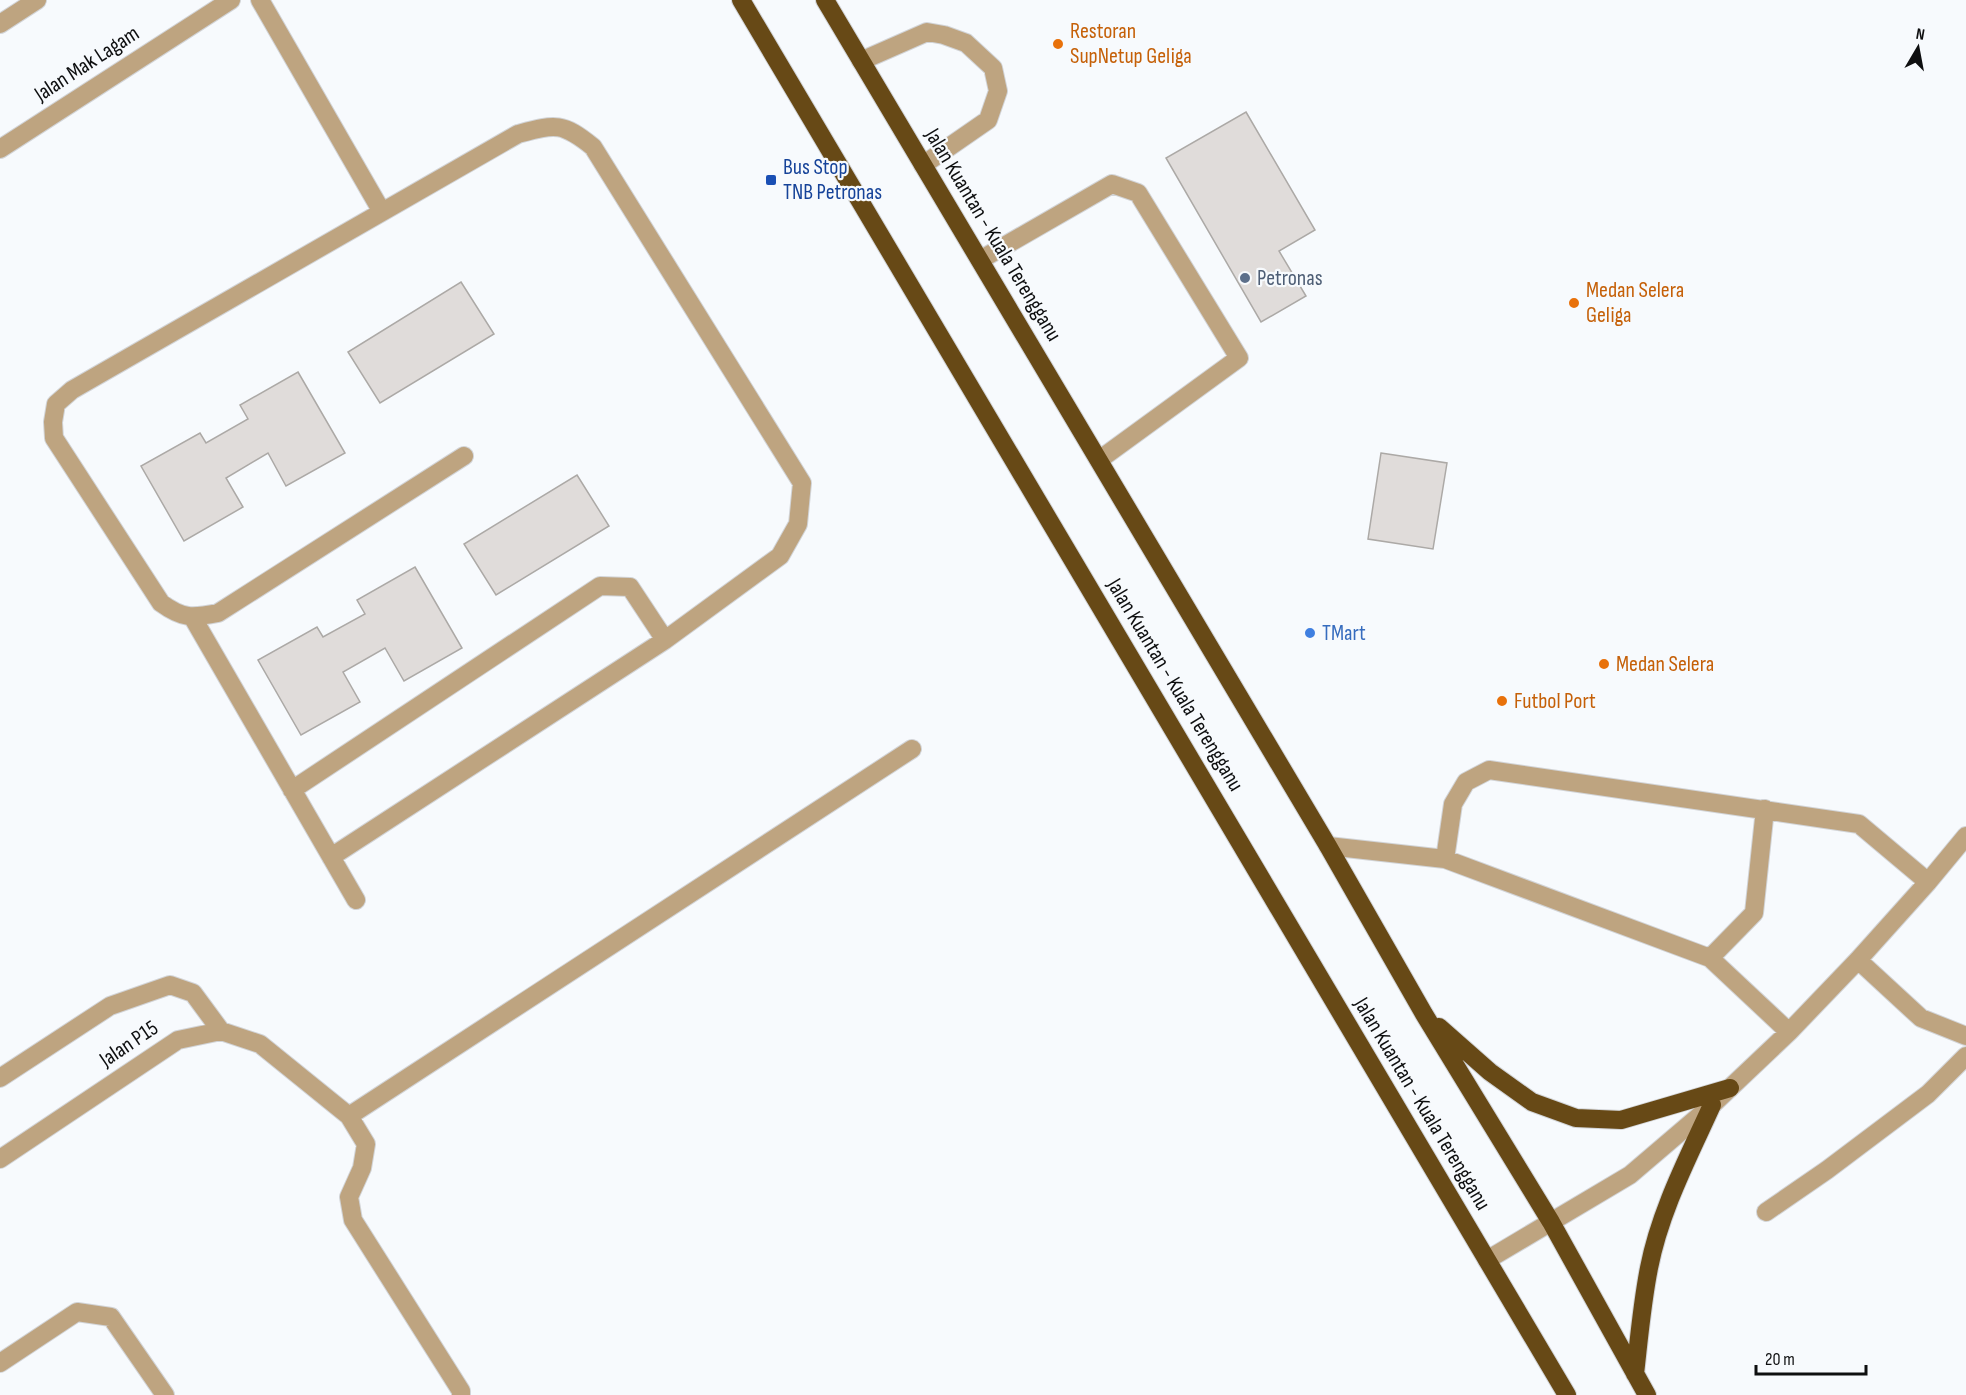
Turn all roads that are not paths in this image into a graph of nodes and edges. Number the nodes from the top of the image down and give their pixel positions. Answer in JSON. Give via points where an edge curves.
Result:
{"nodes":[{"id":1,"x":37,"y":0,"type":"edge"},
{"id":2,"x":231,"y":0,"type":"edge"},
{"id":3,"x":260,"y":0,"type":"edge"},
{"id":4,"x":741,"y":0,"type":"edge"},
{"id":5,"x":825,"y":0,"type":"edge"},
{"id":6,"x":0,"y":24,"type":"edge"},
{"id":7,"x":861,"y":61,"type":"junction"},
{"id":8,"x":0,"y":149,"type":"edge"},
{"id":9,"x":923,"y":165,"type":"junction"},
{"id":10,"x":382,"y":212,"type":"junction"},
{"id":11,"x":980,"y":260,"type":"junction"},
{"id":12,"x":464,"y":456,"type":"dead end"},
{"id":13,"x":1099,"y":460,"type":"junction"},
{"id":14,"x":193,"y":618,"type":"junction"},
{"id":15,"x":665,"y":640,"type":"junction"},
{"id":16,"x":912,"y":749,"type":"dead end"},
{"id":17,"x":292,"y":790,"type":"junction"},
{"id":18,"x":1765,"y":809,"type":"junction"},
{"id":19,"x":1966,"y":836,"type":"edge"},
{"id":20,"x":1328,"y":846,"type":"junction"},
{"id":21,"x":331,"y":857,"type":"junction"},
{"id":22,"x":1445,"y":859,"type":"junction"},
{"id":23,"x":1928,"y":882,"type":"junction"},
{"id":24,"x":356,"y":900,"type":"dead end"},
{"id":25,"x":1710,"y":958,"type":"junction"},
{"id":26,"x":1858,"y":960,"type":"junction"},
{"id":27,"x":1424,"y":1014,"type":"junction"},
{"id":28,"x":221,"y":1031,"type":"junction"},
{"id":29,"x":1790,"y":1032,"type":"junction"},
{"id":30,"x":1966,"y":1036,"type":"edge"},
{"id":31,"x":1966,"y":1056,"type":"edge"},
{"id":32,"x":0,"y":1078,"type":"edge"},
{"id":33,"x":1730,"y":1088,"type":"junction"},
{"id":34,"x":1713,"y":1105,"type":"junction"},
{"id":35,"x":349,"y":1116,"type":"junction"},
{"id":36,"x":0,"y":1159,"type":"edge"},
{"id":37,"x":1766,"y":1212,"type":"dead end"},
{"id":38,"x":1551,"y":1222,"type":"junction"},
{"id":39,"x":1487,"y":1260,"type":"junction"},
{"id":40,"x":0,"y":1363,"type":"edge"},
{"id":41,"x":1635,"y":1374,"type":"junction"},
{"id":42,"x":165,"y":1395,"type":"edge"},
{"id":43,"x":461,"y":1395,"type":"edge"},
{"id":44,"x":1568,"y":1395,"type":"edge"},
{"id":45,"x":1647,"y":1395,"type":"edge"}],
"edges":[{"from":1,"to":6,"type":"street"},
{"from":2,"to":8,"type":"street","name":"Jalan Mak Lagam"},
{"from":3,"to":10,"type":"street"},
{"from":4,"to":39,"type":"highway","name":"Jalan Kuantan - Kuala Terengganu"},
{"from":5,"to":7,"type":"highway","name":"Jalan Kuantan - Kuala Terengganu"},
{"from":7,"to":9,"type":"highway","name":"Jalan Kuantan - Kuala Terengganu"},
{"from":7,"to":9,"type":"street","via":[[927,32],[966,43],[993,68],[998,91],[988,120]]},
{"from":9,"to":11,"type":"highway","name":"Jalan Kuantan - Kuala Terengganu"},
{"from":10,"to":14,"type":"street","via":[[72,390],[56,404],[54,438],[161,603],[173,612]]},
{"from":10,"to":15,"type":"street","via":[[518,134],[549,126],[573,131],[593,147],[802,483],[798,524],[780,556]]},
{"from":11,"to":13,"type":"highway","name":"Jalan Kuantan - Kuala Terengganu"},
{"from":11,"to":13,"type":"street","via":[[1112,184],[1138,193],[1239,358]]},
{"from":12,"to":14,"type":"street","via":[[218,613]]},
{"from":13,"to":20,"type":"highway","name":"Jalan Kuantan - Kuala Terengganu"},
{"from":14,"to":17,"type":"street"},
{"from":15,"to":17,"type":"street","via":[[630,587],[600,586]]},
{"from":15,"to":21,"type":"street"},
{"from":16,"to":35,"type":"street"},
{"from":17,"to":21,"type":"street"},
{"from":18,"to":22,"type":"street","via":[[1490,770],[1466,783],[1453,804]]},
{"from":18,"to":23,"type":"street","via":[[1859,824]]},
{"from":18,"to":25,"type":"street","via":[[1754,913]]},
{"from":19,"to":23,"type":"street"},
{"from":20,"to":22,"type":"street"},
{"from":20,"to":27,"type":"highway","name":"Jalan Kuantan - Kuala Terengganu"},
{"from":21,"to":24,"type":"street"},
{"from":22,"to":25,"type":"street"},
{"from":23,"to":26,"type":"street"},
{"from":25,"to":29,"type":"street"},
{"from":26,"to":29,"type":"street"},
{"from":26,"to":30,"type":"street","via":[[1922,1017]]},
{"from":27,"to":33,"type":"highway","via":[[1490,1072],[1532,1102],[1576,1118],[1621,1120]]},
{"from":27,"to":38,"type":"highway","name":"Jalan Kuantan - Kuala Terengganu"},
{"from":28,"to":32,"type":"street","via":[[193,993],[170,985],[110,1006]]},
{"from":28,"to":35,"type":"street","name":"Jalan P15","via":[[261,1044]]},
{"from":28,"to":36,"type":"street","name":"Jalan P15","via":[[178,1040]]},
{"from":29,"to":33,"type":"street"},
{"from":31,"to":37,"type":"street","via":[[1928,1094]]},
{"from":33,"to":34,"type":"street"},
{"from":34,"to":38,"type":"street","via":[[1630,1175]]},
{"from":34,"to":41,"type":"highway","via":[[1661,1225],[1649,1267]]},
{"from":35,"to":43,"type":"street","name":"Jalan P15","via":[[366,1144],[362,1168],[350,1197],[353,1220]]},
{"from":38,"to":39,"type":"street"},
{"from":38,"to":41,"type":"highway","name":"Jalan Kuantan - Kuala Terengganu"},
{"from":39,"to":44,"type":"highway","name":"Jalan Kuantan - Kuala Terengganu"},
{"from":40,"to":42,"type":"street","via":[[76,1312],[111,1317]]},
{"from":41,"to":45,"type":"highway","name":"Jalan Kuantan - Kuala Terengganu"}]}
